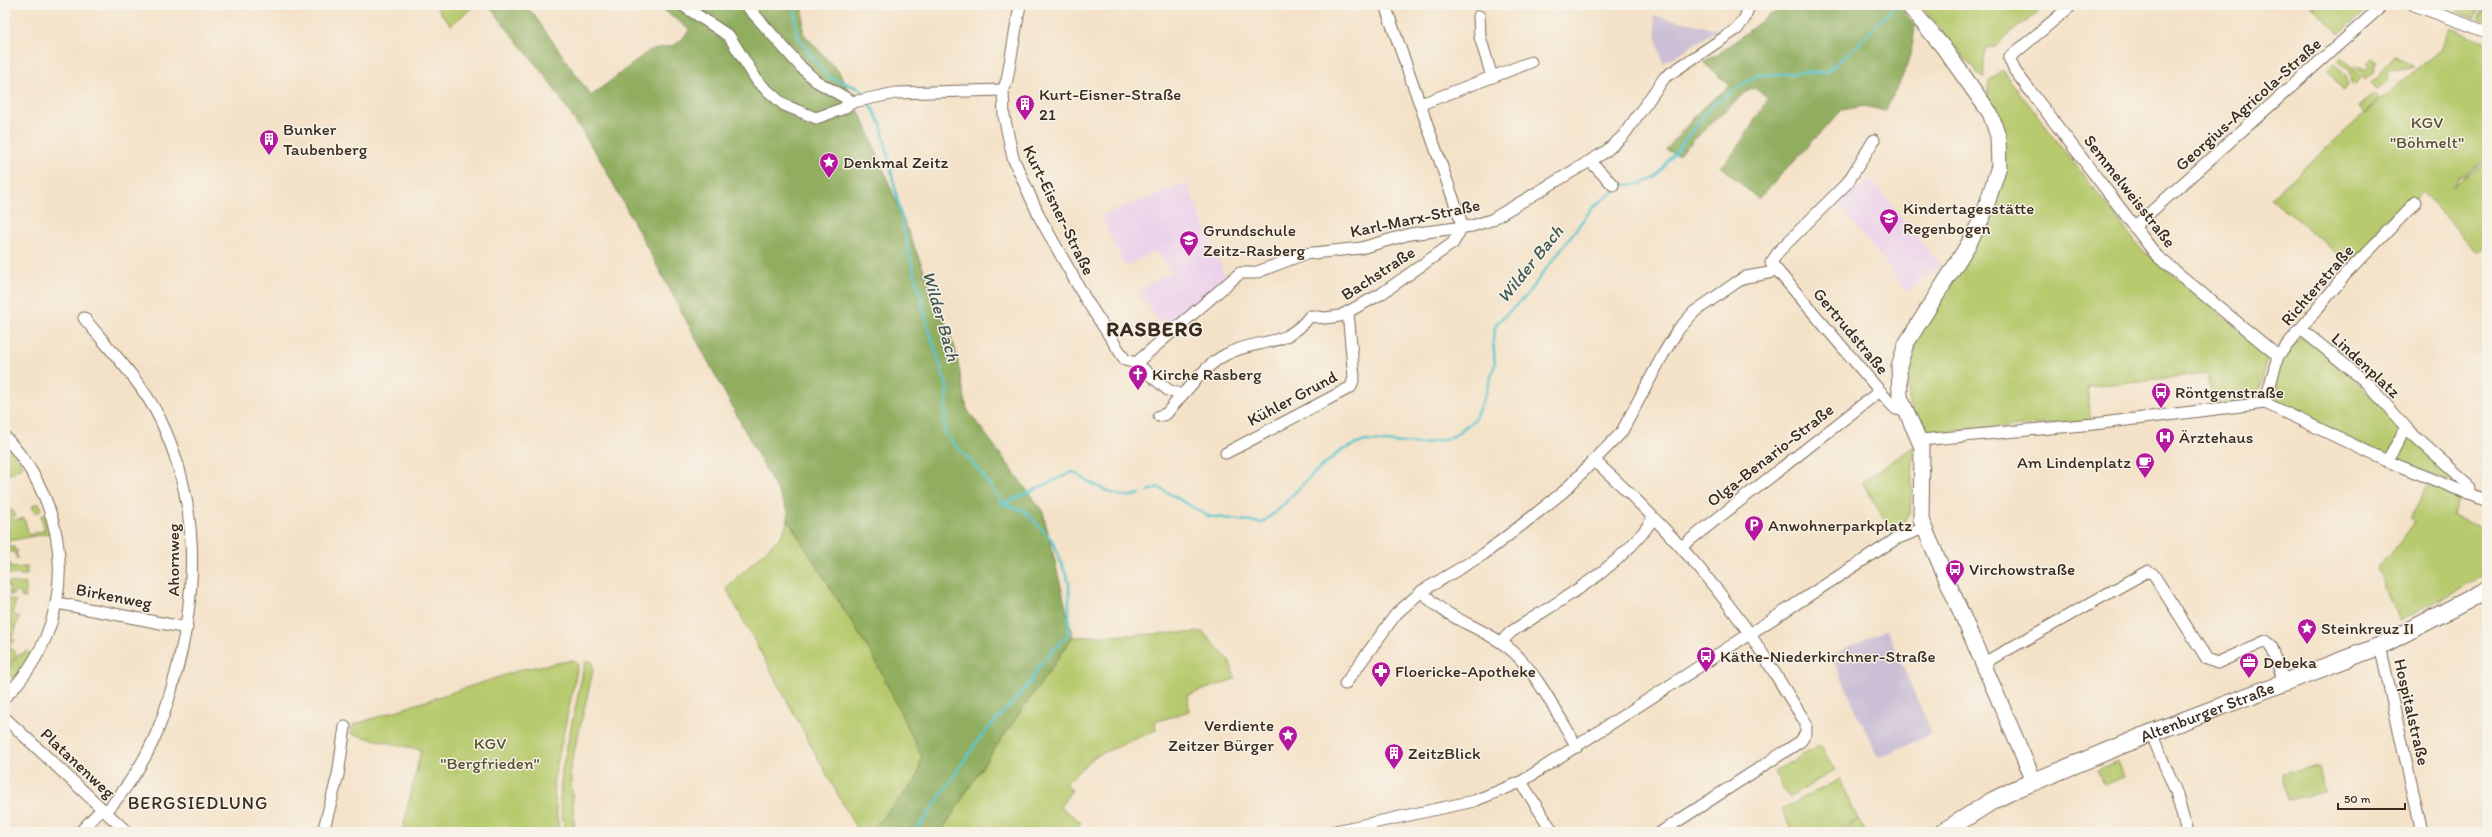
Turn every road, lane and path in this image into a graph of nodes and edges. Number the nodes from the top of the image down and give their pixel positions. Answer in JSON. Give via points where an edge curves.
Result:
{"nodes":[{"id":1,"x":682,"y":5,"type":"edge"},
{"id":2,"x":746,"y":5,"type":"edge"},
{"id":3,"x":1020,"y":5,"type":"edge"},
{"id":4,"x":1385,"y":5,"type":"edge"},
{"id":5,"x":1749,"y":5,"type":"edge"},
{"id":6,"x":1908,"y":5,"type":"edge"},
{"id":7,"x":2072,"y":5,"type":"edge"},
{"id":8,"x":2383,"y":5,"type":"edge"},
{"id":9,"x":2414,"y":5,"type":"edge"},
{"id":10,"x":1479,"y":16,"type":"dead end"},
{"id":11,"x":2487,"y":32,"type":"edge"},
{"id":12,"x":1531,"y":62,"type":"dead end"},
{"id":13,"x":1492,"y":77,"type":"junction"},
{"id":14,"x":1003,"y":90,"type":"junction"},
{"id":15,"x":862,"y":100,"type":"junction"},
{"id":16,"x":1421,"y":104,"type":"junction"},
{"id":17,"x":1874,"y":140,"type":"dead end"},
{"id":18,"x":1590,"y":161,"type":"junction"},
{"id":19,"x":1613,"y":185,"type":"dead end"},
{"id":20,"x":2416,"y":202,"type":"dead end"},
{"id":21,"x":1462,"y":227,"type":"junction"},
{"id":22,"x":2134,"y":227,"type":"junction"},
{"id":23,"x":1775,"y":268,"type":"junction"},
{"id":24,"x":1348,"y":313,"type":"junction"},
{"id":25,"x":84,"y":318,"type":"dead end"},
{"id":26,"x":2301,"y":328,"type":"junction"},
{"id":27,"x":2278,"y":356,"type":"junction"},
{"id":28,"x":1136,"y":363,"type":"junction"},
{"id":29,"x":1880,"y":391,"type":"junction"},
{"id":30,"x":1182,"y":395,"type":"junction"},
{"id":31,"x":2265,"y":403,"type":"junction"},
{"id":32,"x":1904,"y":411,"type":"junction"},
{"id":33,"x":1159,"y":416,"type":"dead end"},
{"id":34,"x":2406,"y":428,"type":"junction"},
{"id":35,"x":5,"y":437,"type":"edge"},
{"id":36,"x":1920,"y":440,"type":"junction"},
{"id":37,"x":1226,"y":453,"type":"dead end"},
{"id":38,"x":1595,"y":461,"type":"junction"},
{"id":39,"x":2387,"y":461,"type":"junction"},
{"id":40,"x":2478,"y":498,"type":"edge"},
{"id":41,"x":1653,"y":520,"type":"junction"},
{"id":42,"x":1924,"y":528,"type":"junction"},
{"id":43,"x":1681,"y":547,"type":"junction"},
{"id":44,"x":1422,"y":591,"type":"junction"},
{"id":45,"x":2487,"y":591,"type":"edge"},
{"id":46,"x":57,"y":603,"type":"junction"},
{"id":47,"x":187,"y":628,"type":"junction"},
{"id":48,"x":1750,"y":635,"type":"junction"},
{"id":49,"x":1501,"y":642,"type":"junction"},
{"id":50,"x":2380,"y":646,"type":"junction"},
{"id":51,"x":1982,"y":664,"type":"junction"},
{"id":52,"x":2284,"y":682,"type":"junction"},
{"id":53,"x":1344,"y":684,"type":"dead end"},
{"id":54,"x":5,"y":697,"type":"edge"},
{"id":55,"x":5,"y":718,"type":"edge"},
{"id":56,"x":345,"y":728,"type":"dead end"},
{"id":57,"x":2151,"y":733,"type":"junction"},
{"id":58,"x":1577,"y":747,"type":"junction"},
{"id":59,"x":2034,"y":781,"type":"junction"},
{"id":60,"x":1522,"y":782,"type":"junction"},
{"id":61,"x":104,"y":810,"type":"junction"},
{"id":62,"x":1355,"y":829,"type":"edge"},
{"id":63,"x":1947,"y":831,"type":"edge"},
{"id":64,"x":80,"y":832,"type":"edge"},
{"id":65,"x":127,"y":832,"type":"edge"},
{"id":66,"x":323,"y":832,"type":"edge"},
{"id":67,"x":1331,"y":832,"type":"edge"},
{"id":68,"x":1553,"y":832,"type":"edge"},
{"id":69,"x":1661,"y":832,"type":"edge"},
{"id":70,"x":2187,"y":832,"type":"edge"},
{"id":71,"x":2422,"y":832,"type":"edge"}],
"edges":[{"from":1,"to":15,"type":"street","via":[[729,36],[758,82],[784,105],[816,118]]},
{"from":2,"to":15,"type":"street","via":[[816,81]]},
{"from":3,"to":14,"type":"street","name":"Kurt-Eisner-Straße"},
{"from":4,"to":16,"type":"street"},
{"from":5,"to":18,"type":"street","name":"Karl-Marx-Straße","via":[[1745,18],[1737,29],[1665,78],[1623,136]]},
{"from":6,"to":32,"type":"street","via":[[1943,47],[1990,113],[1998,136],[1999,166],[1980,222],[1906,344],[1899,366]]},
{"from":7,"to":22,"type":"street","name":"Semmelweisstraße","via":[[2013,54],[2009,58],[2010,62]]},
{"from":8,"to":22,"type":"street","name":"Georgius-Agricola-Straße"},
{"from":9,"to":11,"type":"street"},
{"from":10,"to":13,"type":"street","via":[[1480,37]]},
{"from":12,"to":13,"type":"street"},
{"from":13,"to":16,"type":"street"},
{"from":14,"to":15,"type":"street","via":[[909,92]]},
{"from":14,"to":28,"type":"street","name":"Kurt-Eisner-Straße","via":[[1009,146],[1040,218],[1107,334],[1125,360]]},
{"from":16,"to":21,"type":"street"},
{"from":17,"to":23,"type":"street","via":[[1848,182],[1779,251],[1771,262]]},
{"from":18,"to":19,"type":"street"},
{"from":18,"to":21,"type":"street","name":"Karl-Marx-Straße","via":[[1491,220]]},
{"from":20,"to":26,"type":"street","name":"Richterstraße","via":[[2346,274]]},
{"from":21,"to":24,"type":"street","name":"Bachstraße","via":[[1453,243],[1381,294]]},
{"from":21,"to":28,"type":"street","name":"Karl-Marx-Straße","via":[[1410,234],[1361,248],[1304,254],[1255,272],[1240,272]]},
{"from":22,"to":27,"type":"street","name":"Semmelweisstraße","via":[[2159,258]]},
{"from":23,"to":29,"type":"street","name":"Gertrudstraße"},
{"from":23,"to":38,"type":"street","via":[[1769,273],[1746,277],[1694,312],[1678,330],[1664,353],[1621,433]]},
{"from":24,"to":30,"type":"street","name":"Bachstraße","via":[[1325,318],[1310,316],[1291,335],[1224,355]]},
{"from":24,"to":37,"type":"street","name":"Kühler Grund","via":[[1354,377],[1351,386]]},
{"from":25,"to":47,"type":"street","name":"Ahornweg","via":[[139,384],[160,419],[180,468],[191,516],[193,546],[193,576]]},
{"from":26,"to":27,"type":"street","name":"Richterstraße"},
{"from":26,"to":34,"type":"street","name":"Lindenplatz","via":[[2366,382]]},
{"from":27,"to":31,"type":"street","name":"Richterstraße"},
{"from":28,"to":30,"type":"street","via":[[1168,390]]},
{"from":29,"to":32,"type":"street","name":"Gertrudstraße","via":[[1896,409]]},
{"from":29,"to":43,"type":"street","name":"Olga-Benario-Straße"},
{"from":30,"to":33,"type":"street","name":"Bachstraße","via":[[1166,414]]},
{"from":31,"to":36,"type":"street","via":[[2094,424]]},
{"from":31,"to":39,"type":"street","name":"Lindenplatz"},
{"from":32,"to":36,"type":"street"},
{"from":34,"to":39,"type":"street"},
{"from":34,"to":40,"type":"street","name":"Lindenplatz","via":[[2466,482]]},
{"from":35,"to":46,"type":"street","name":"Birkenweg","via":[[32,473],[49,511],[60,558]]},
{"from":36,"to":42,"type":"street","via":[[1922,451],[1919,513]]},
{"from":38,"to":41,"type":"street","via":[[1619,482]]},
{"from":38,"to":44,"type":"street","via":[[1528,520],[1484,554]]},
{"from":39,"to":40,"type":"street","name":"Lindenplatz"},
{"from":41,"to":43,"type":"street"},
{"from":41,"to":49,"type":"street","via":[[1641,537],[1612,565],[1511,632]]},
{"from":42,"to":48,"type":"street","via":[[1896,539]]},
{"from":42,"to":51,"type":"street"},
{"from":43,"to":48,"type":"street"},
{"from":44,"to":49,"type":"street","via":[[1447,615]]},
{"from":44,"to":53,"type":"street","via":[[1396,614]]},
{"from":45,"to":50,"type":"main road","name":"Altenburger Straße"},
{"from":46,"to":47,"type":"street","name":"Birkenweg"},
{"from":46,"to":54,"type":"street","name":"Birkenweg","via":[[37,656],[26,674]]},
{"from":47,"to":61,"type":"street","name":"Ahornweg","via":[[168,703],[155,740],[138,770]]},
{"from":48,"to":58,"type":"street"},
{"from":48,"to":69,"type":"street","via":[[1806,723],[1806,733],[1801,741]]},
{"from":49,"to":58,"type":"street","via":[[1527,667]]},
{"from":50,"to":52,"type":"main road","name":"Altenburger Straße"},
{"from":50,"to":71,"type":"street","name":"Hospitalstraße"},
{"from":51,"to":52,"type":"street","via":[[2148,571],[2153,574],[2207,660],[2217,663],[2266,641],[2271,645]]},
{"from":51,"to":59,"type":"street"},
{"from":52,"to":57,"type":"main road","name":"Altenburger Straße"},
{"from":55,"to":61,"type":"street","name":"Platanenweg"},
{"from":56,"to":66,"type":"street","via":[[338,775]]},
{"from":57,"to":59,"type":"main road","name":"Altenburger Straße"},
{"from":57,"to":70,"type":"street","via":[[2176,792]]},
{"from":58,"to":60,"type":"street"},
{"from":59,"to":63,"type":"main road","name":"Altenburger Straße","via":[[1992,801]]},
{"from":60,"to":62,"type":"street","via":[[1474,801]]},
{"from":60,"to":68,"type":"street"},
{"from":61,"to":64,"type":"street","name":"Ahornweg"},
{"from":61,"to":65,"type":"street","name":"Platanenweg"},
{"from":62,"to":67,"type":"street"}]}
